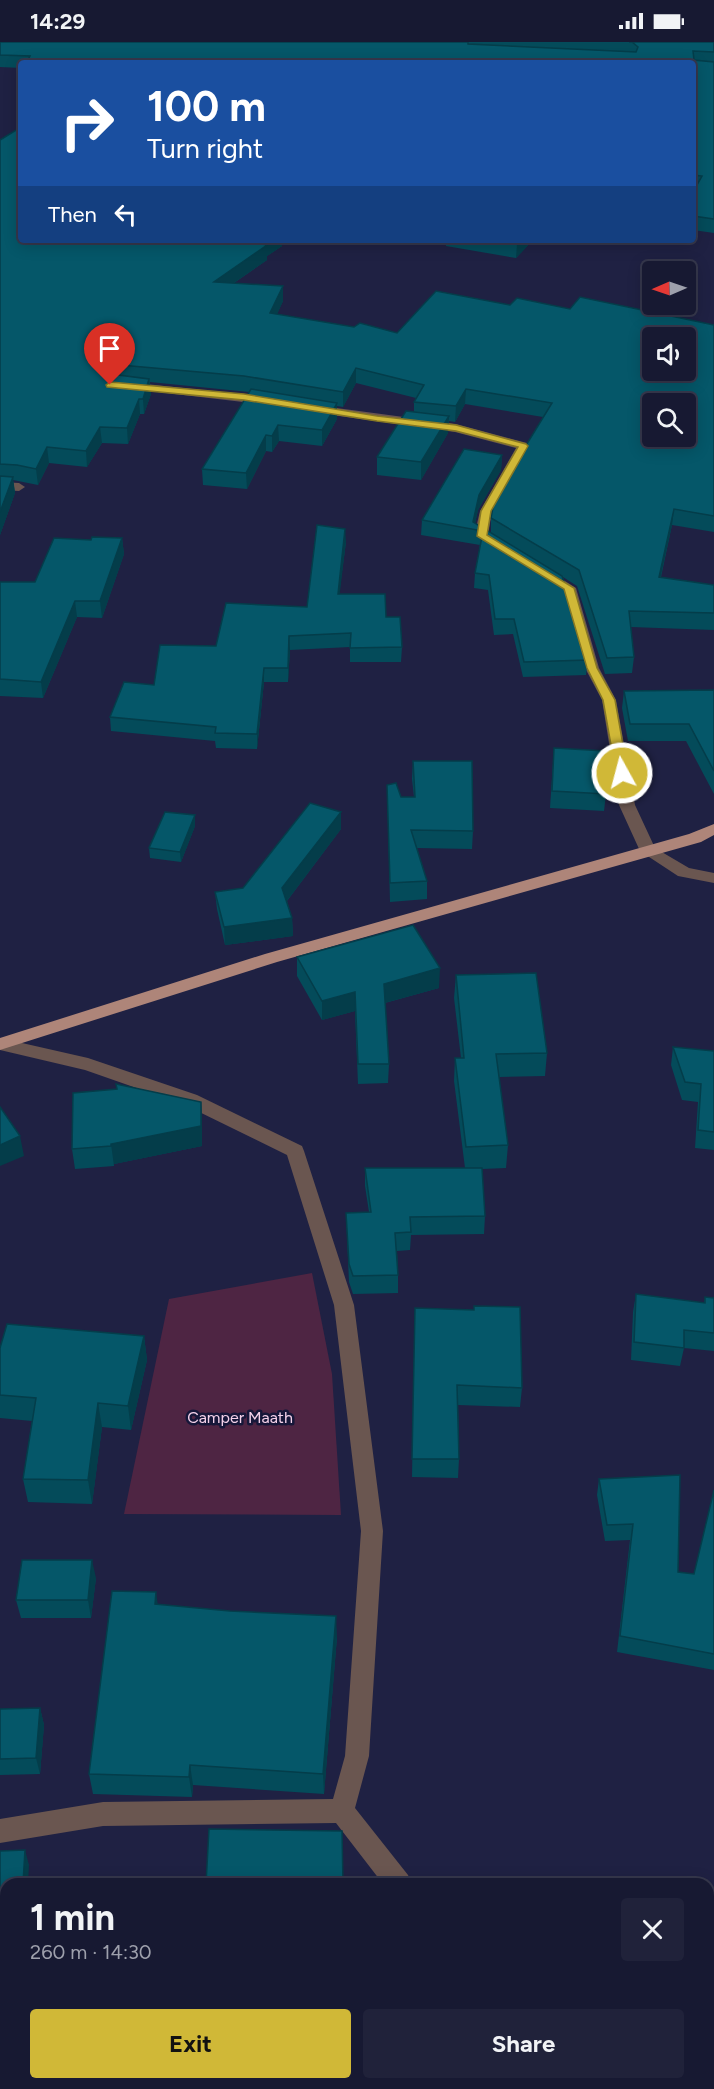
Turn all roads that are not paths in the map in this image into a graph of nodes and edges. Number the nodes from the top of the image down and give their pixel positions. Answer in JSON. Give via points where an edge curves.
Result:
{"nodes":[{"id":1,"x":110,"y":385,"type":"edge"},
{"id":2,"x":0,"y":486,"type":"edge"},
{"id":3,"x":20,"y":487,"type":"dead end"},
{"id":4,"x":505,"y":550,"type":"edge"},
{"id":5,"x":534,"y":565,"type":"edge"},
{"id":6,"x":714,"y":829,"type":"edge"},
{"id":7,"x":648,"y":851,"type":"junction"},
{"id":8,"x":714,"y":878,"type":"edge"},
{"id":9,"x":0,"y":1044,"type":"edge"},
{"id":10,"x":342,"y":1811,"type":"junction"},
{"id":11,"x":0,"y":1831,"type":"edge"},
{"id":12,"x":394,"y":1878,"type":"edge"}],
"edges":[{"from":1,"to":4,"type":"street","via":[[186,390],[456,428],[523,446],[486,511],[482,536]]},
{"from":2,"to":3,"type":"street"},
{"from":5,"to":7,"type":"street","via":[[569,588],[592,668],[609,700],[627,806]]},
{"from":6,"to":7,"type":"main road"},
{"from":7,"to":8,"type":"street","via":[[684,872]]},
{"from":7,"to":9,"type":"main road","via":[[271,958]]},
{"from":9,"to":10,"type":"street","via":[[88,1064],[191,1100],[295,1151],[344,1305],[372,1531],[357,1756]]},
{"from":10,"to":11,"type":"street","via":[[103,1814]]},
{"from":10,"to":12,"type":"street"}]}
